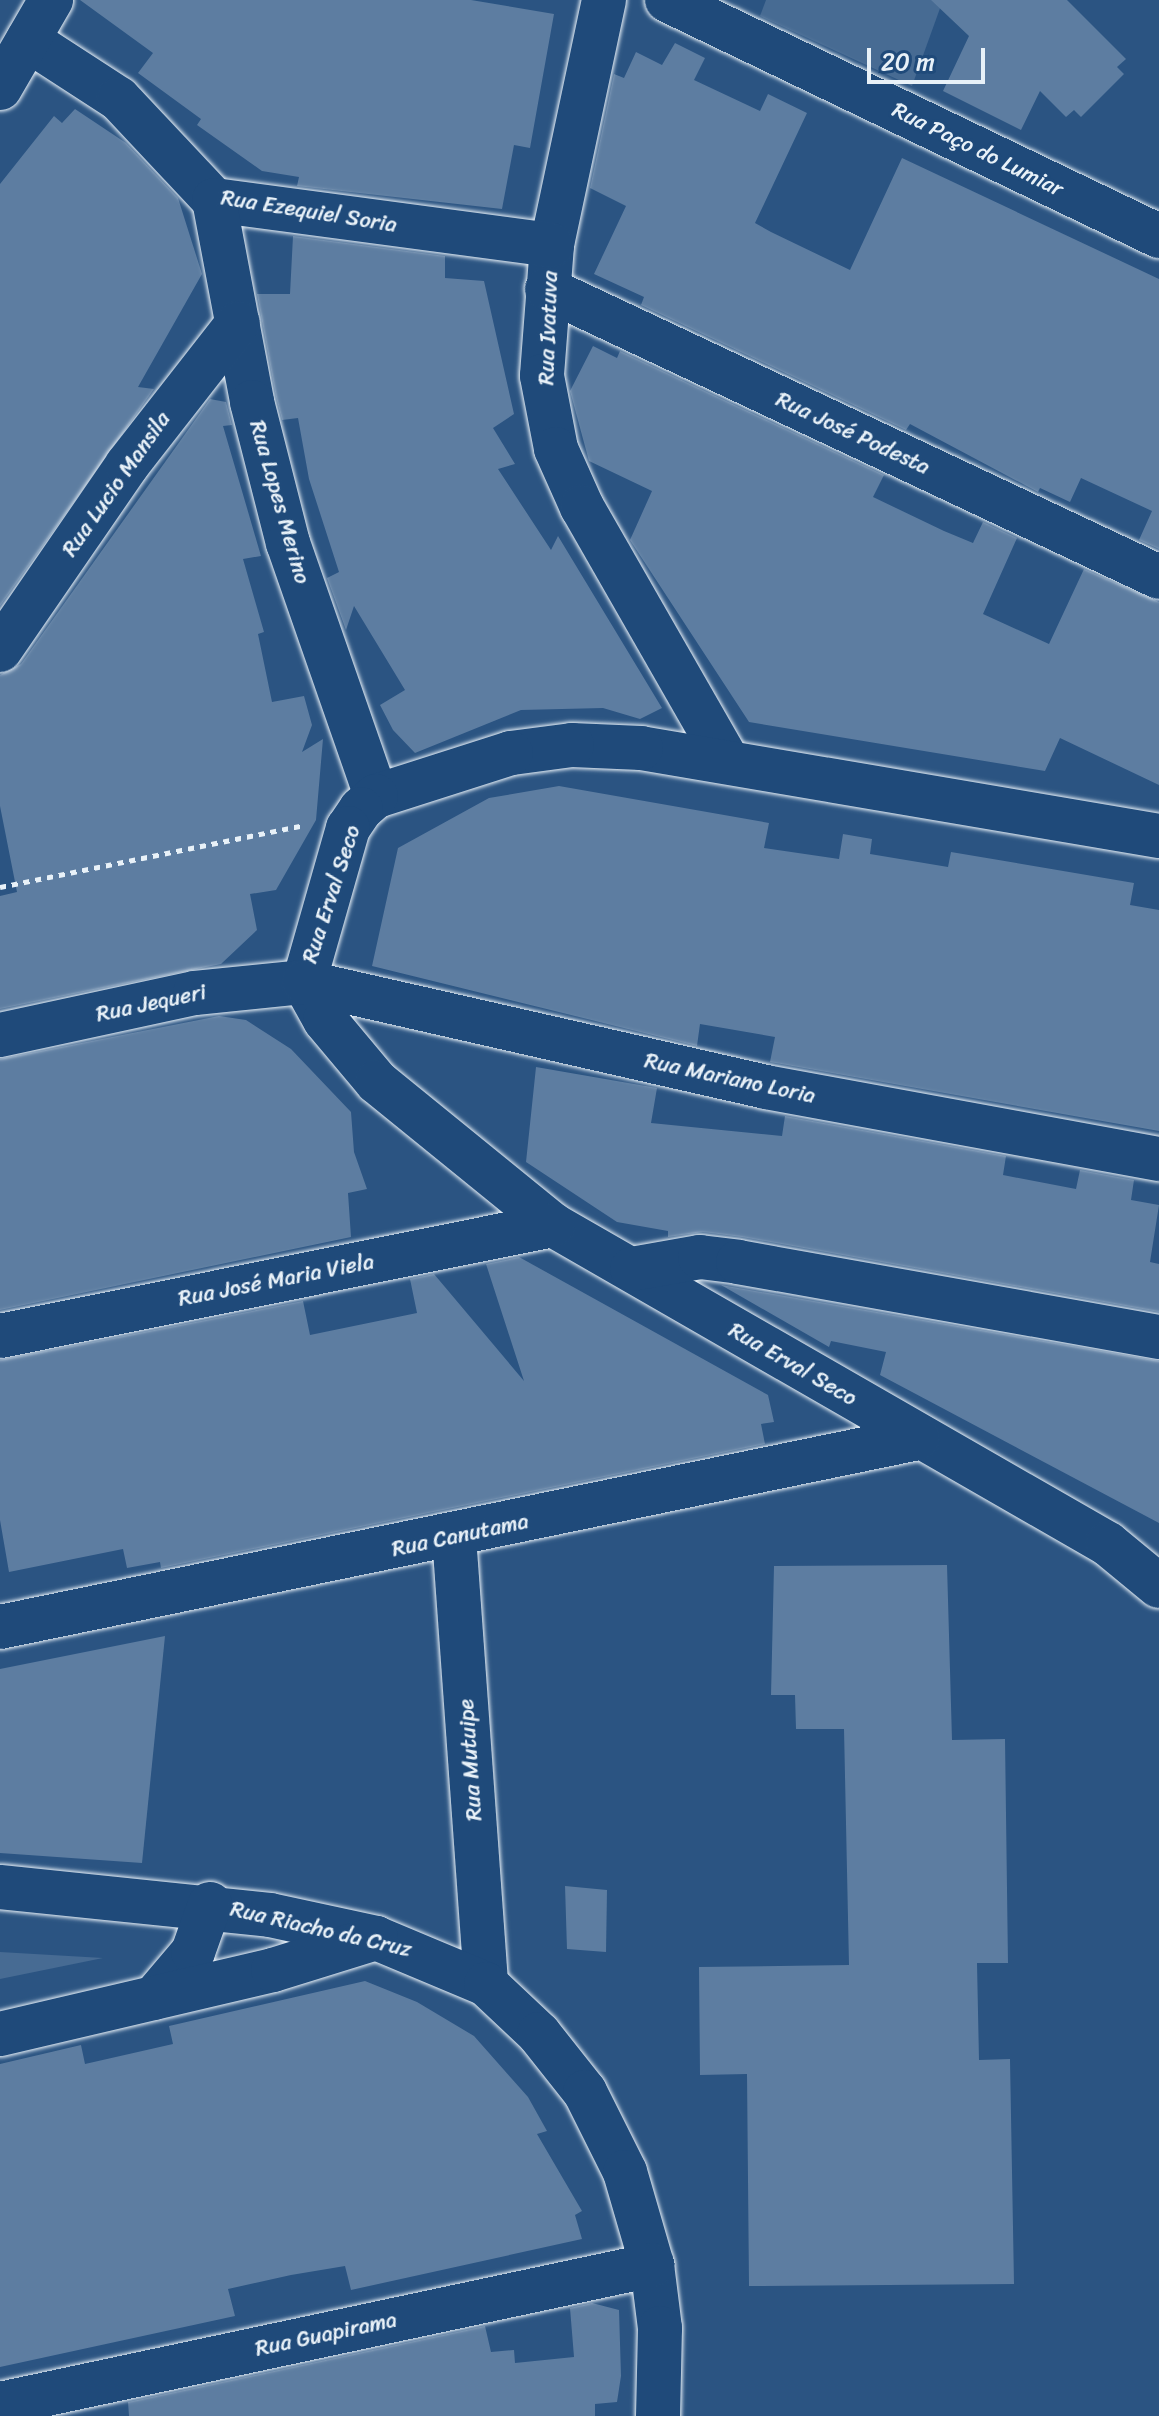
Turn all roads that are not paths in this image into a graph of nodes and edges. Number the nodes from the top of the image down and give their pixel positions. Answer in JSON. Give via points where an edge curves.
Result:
{"nodes":[{"id":1,"x":51,"y":0,"type":"edge"},
{"id":2,"x":604,"y":0,"type":"edge"},
{"id":3,"x":667,"y":0,"type":"edge"},
{"id":4,"x":28,"y":40,"type":"junction"},
{"id":5,"x":0,"y":88,"type":"edge"},
{"id":6,"x":214,"y":200,"type":"junction"},
{"id":7,"x":1159,"y":236,"type":"edge"},
{"id":8,"x":552,"y":245,"type":"junction"},
{"id":9,"x":547,"y":289,"type":"junction"},
{"id":10,"x":238,"y":323,"type":"junction"},
{"id":11,"x":1159,"y":577,"type":"edge"},
{"id":12,"x":0,"y":650,"type":"edge"},
{"id":13,"x":727,"y":760,"type":"junction"},
{"id":14,"x":362,"y":812,"type":"junction"},
{"id":15,"x":1159,"y":836,"type":"edge"},
{"id":16,"x":304,"y":982,"type":"junction"},
{"id":17,"x":0,"y":1035,"type":"edge"},
{"id":18,"x":1159,"y":1159,"type":"edge"},
{"id":19,"x":553,"y":1225,"type":"junction"},
{"id":20,"x":632,"y":1269,"type":"junction"},
{"id":21,"x":0,"y":1336,"type":"edge"},
{"id":22,"x":1159,"y":1337,"type":"edge"},
{"id":23,"x":918,"y":1438,"type":"junction"},
{"id":24,"x":454,"y":1536,"type":"junction"},
{"id":25,"x":1159,"y":1586,"type":"edge"},
{"id":26,"x":0,"y":1627,"type":"edge"},
{"id":27,"x":0,"y":1887,"type":"edge"},
{"id":28,"x":210,"y":1904,"type":"junction"},
{"id":29,"x":376,"y":1938,"type":"junction"},
{"id":30,"x":486,"y":1984,"type":"junction"},
{"id":31,"x":154,"y":1998,"type":"junction"},
{"id":32,"x":0,"y":2034,"type":"edge"},
{"id":33,"x":652,"y":2265,"type":"junction"},
{"id":34,"x":0,"y":2404,"type":"edge"},
{"id":35,"x":658,"y":2416,"type":"edge"}],
"edges":[{"from":1,"to":4,"type":"street"},
{"from":2,"to":8,"type":"street","name":"Rua Ivatuva"},
{"from":3,"to":7,"type":"street","name":"Rua Paço do Lumiar"},
{"from":4,"to":5,"type":"street"},
{"from":4,"to":6,"type":"street","name":"Rua Ezequiel Soria","via":[[119,99]]},
{"from":6,"to":8,"type":"street","name":"Rua Ezequiel Soria"},
{"from":6,"to":10,"type":"street","name":"Rua Lopes Merino"},
{"from":8,"to":9,"type":"street","name":"Rua Ivatuva"},
{"from":9,"to":11,"type":"street","name":"Rua José Podesta"},
{"from":9,"to":13,"type":"street","name":"Rua Ivatuva","via":[[542,376],[556,449],[582,507]]},
{"from":10,"to":12,"type":"street","name":"Rua Lucio Mansila","via":[[127,465]]},
{"from":10,"to":14,"type":"street","name":"Rua Lopes Merino","via":[[288,543]]},
{"from":13,"to":14,"type":"street","via":[[572,745],[511,753]]},
{"from":13,"to":15,"type":"street"},
{"from":14,"to":16,"type":"street","name":"Rua Erval Seco"},
{"from":16,"to":17,"type":"street","name":"Rua Jequeri","via":[[195,993]]},
{"from":16,"to":18,"type":"street","name":"Rua Mariano Loria","via":[[766,1087]]},
{"from":16,"to":19,"type":"street","name":"Rua Erval Seco","via":[[325,1020],[377,1082]]},
{"from":19,"to":20,"type":"street","name":"Rua Erval Seco"},
{"from":19,"to":21,"type":"street","name":"Rua José Maria Viela"},
{"from":20,"to":22,"type":"street","via":[[700,1257]]},
{"from":20,"to":23,"type":"street","name":"Rua Erval Seco"},
{"from":23,"to":24,"type":"street","name":"Rua Canutama"},
{"from":23,"to":25,"type":"street","name":"Rua Erval Seco","via":[[1108,1544]]},
{"from":24,"to":26,"type":"street","name":"Rua Canutama"},
{"from":24,"to":30,"type":"street","name":"Rua Mutuipe"},
{"from":27,"to":28,"type":"street","name":"Rua Riacho da Cruz"},
{"from":28,"to":29,"type":"street","name":"Rua Riacho da Cruz"},
{"from":28,"to":31,"type":"street","via":[[193,1952]]},
{"from":29,"to":30,"type":"street","name":"Rua Riacho da Cruz","via":[[432,1956]]},
{"from":29,"to":31,"type":"street"},
{"from":30,"to":33,"type":"street","name":"Rua Riacho da Cruz","via":[[539,2034],[585,2092],[625,2172]]},
{"from":31,"to":32,"type":"street"},
{"from":33,"to":34,"type":"street","name":"Rua Guapirama"},
{"from":33,"to":35,"type":"street","name":"Rua Riacho da Cruz","via":[[660,2328]]}]}
